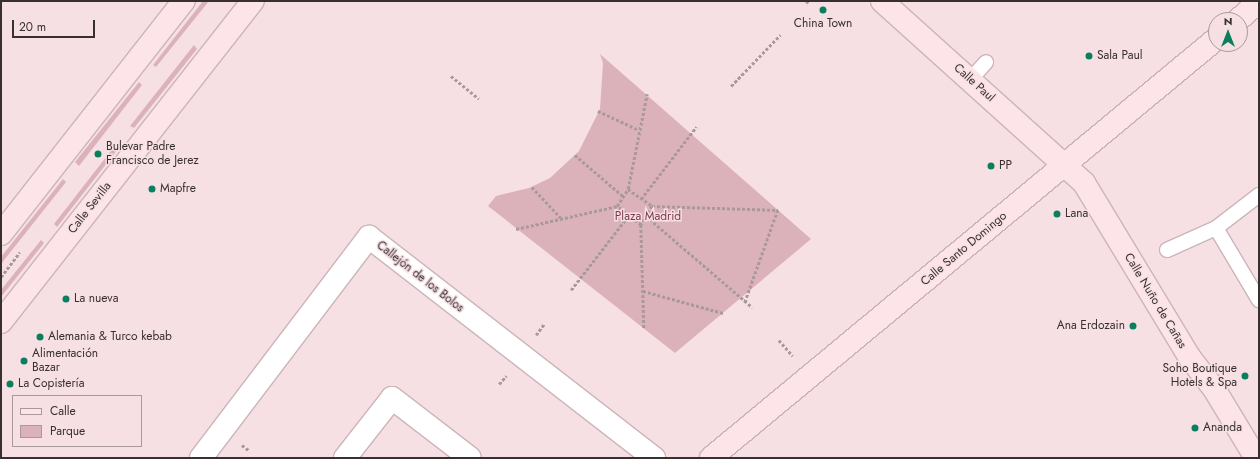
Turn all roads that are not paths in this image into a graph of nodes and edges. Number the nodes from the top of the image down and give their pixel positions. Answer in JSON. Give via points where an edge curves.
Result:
{"nodes":[{"id":1,"x":184,"y":1,"type":"edge"},
{"id":2,"x":253,"y":1,"type":"edge"},
{"id":3,"x":882,"y":1,"type":"edge"},
{"id":4,"x":1259,"y":2,"type":"edge"},
{"id":5,"x":1247,"y":12,"type":"edge"},
{"id":6,"x":1208,"y":46,"type":"edge"},
{"id":7,"x":986,"y":62,"type":"dead end"},
{"id":8,"x":970,"y":80,"type":"junction"},
{"id":9,"x":1066,"y":166,"type":"junction"},
{"id":10,"x":1259,"y":195,"type":"edge"},
{"id":11,"x":1216,"y":228,"type":"junction"},
{"id":12,"x":1,"y":234,"type":"edge"},
{"id":13,"x":1167,"y":250,"type":"dead end"},
{"id":14,"x":1259,"y":300,"type":"edge"},
{"id":15,"x":1,"y":322,"type":"edge"},
{"id":16,"x":201,"y":458,"type":"edge"},
{"id":17,"x":345,"y":458,"type":"edge"},
{"id":18,"x":470,"y":458,"type":"edge"},
{"id":19,"x":654,"y":458,"type":"edge"},
{"id":20,"x":711,"y":458,"type":"edge"},
{"id":21,"x":1256,"y":458,"type":"edge"}],
"edges":[{"from":1,"to":12,"type":"street"},
{"from":2,"to":15,"type":"street","name":"Calle Sevilla"},
{"from":3,"to":8,"type":"street","name":"Calle Paul"},
{"from":4,"to":5,"type":"street"},
{"from":6,"to":9,"type":"street","name":"Calle Santo Domingo"},
{"from":7,"to":8,"type":"lane"},
{"from":8,"to":9,"type":"street","name":"Calle Paul"},
{"from":9,"to":20,"type":"street","name":"Calle Santo Domingo"},
{"from":9,"to":21,"type":"street","name":"Calle Nuño de Cañas","via":[[1084,183],[1190,358],[1213,387]]},
{"from":10,"to":11,"type":"lane"},
{"from":11,"to":13,"type":"lane"},
{"from":11,"to":14,"type":"lane"},
{"from":16,"to":19,"type":"street","name":"Callejón de los Bolos","via":[[369,237]]},
{"from":17,"to":18,"type":"street","via":[[392,398]]}]}
